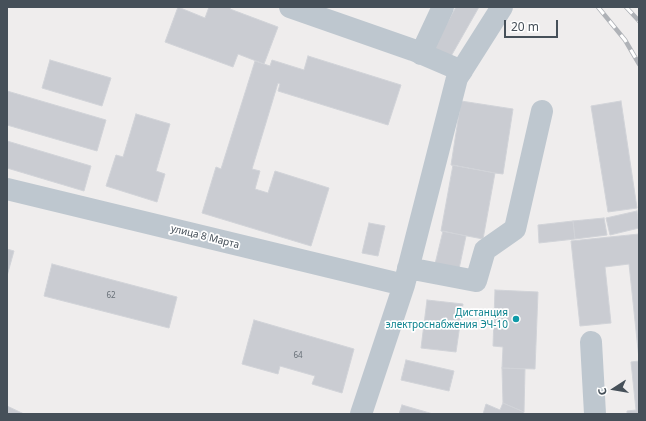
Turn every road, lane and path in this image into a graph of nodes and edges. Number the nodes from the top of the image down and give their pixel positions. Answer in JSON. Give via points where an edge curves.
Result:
{"nodes":[{"id":1,"x":290,"y":7,"type":"edge"},
{"id":2,"x":443,"y":7,"type":"edge"},
{"id":3,"x":502,"y":7,"type":"edge"},
{"id":4,"x":421,"y":54,"type":"junction"},
{"id":5,"x":462,"y":71,"type":"junction"},
{"id":6,"x":542,"y":111,"type":"dead end"},
{"id":7,"x":7,"y":189,"type":"edge"},
{"id":8,"x":406,"y":276,"type":"junction"},
{"id":9,"x":591,"y":342,"type":"dead end"},
{"id":10,"x":361,"y":414,"type":"edge"},
{"id":11,"x":595,"y":414,"type":"edge"}],
"edges":[{"from":1,"to":4,"type":"street"},
{"from":2,"to":4,"type":"street"},
{"from":3,"to":5,"type":"street"},
{"from":4,"to":5,"type":"street"},
{"from":5,"to":8,"type":"street","via":[[457,78]]},
{"from":6,"to":8,"type":"street","name":"улица 8 Марта","via":[[515,229],[485,250],[476,281]]},
{"from":7,"to":8,"type":"street","name":"улица 8 Марта"},
{"from":8,"to":10,"type":"street"},
{"from":9,"to":11,"type":"street"}]}
